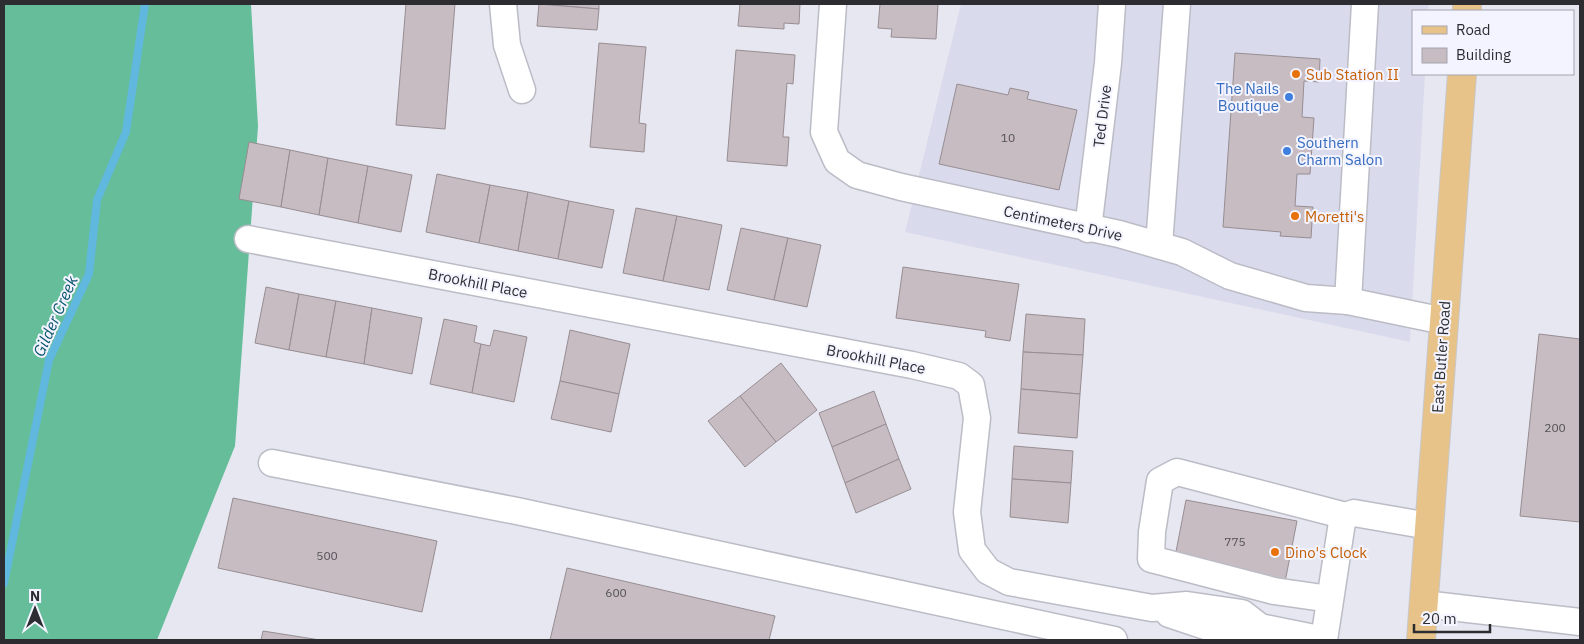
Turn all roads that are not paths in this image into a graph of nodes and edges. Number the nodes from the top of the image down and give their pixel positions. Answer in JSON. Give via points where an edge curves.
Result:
{"nodes":[{"id":1,"x":503,"y":4,"type":"edge"},
{"id":2,"x":833,"y":4,"type":"edge"},
{"id":3,"x":1112,"y":4,"type":"edge"},
{"id":4,"x":1177,"y":4,"type":"edge"},
{"id":5,"x":1365,"y":4,"type":"edge"},
{"id":6,"x":1462,"y":75,"type":"edge"},
{"id":7,"x":522,"y":90,"type":"dead end"},
{"id":8,"x":1088,"y":228,"type":"junction"},
{"id":9,"x":248,"y":239,"type":"dead end"},
{"id":10,"x":1158,"y":245,"type":"junction"},
{"id":11,"x":1348,"y":301,"type":"junction"},
{"id":12,"x":1444,"y":321,"type":"junction"},
{"id":13,"x":272,"y":463,"type":"dead end"},
{"id":14,"x":1346,"y":516,"type":"junction"},
{"id":15,"x":1429,"y":526,"type":"junction"},
{"id":16,"x":1330,"y":599,"type":"junction"},
{"id":17,"x":1424,"y":604,"type":"junction"},
{"id":18,"x":1580,"y":622,"type":"edge"},
{"id":19,"x":1114,"y":640,"type":"edge"},
{"id":20,"x":1324,"y":640,"type":"edge"},
{"id":21,"x":1421,"y":640,"type":"edge"}],
"edges":[{"from":1,"to":7,"type":"lane","via":[[507,45]]},
{"from":2,"to":8,"type":"lane","name":"Centimeters Drive","via":[[824,132],[836,161],[857,175],[901,187]]},
{"from":3,"to":8,"type":"lane","name":"Ted Drive"},
{"from":4,"to":10,"type":"lane"},
{"from":5,"to":11,"type":"lane"},
{"from":6,"to":12,"type":"main road","name":"East Butler Road"},
{"from":8,"to":10,"type":"lane","name":"Centimeters Drive"},
{"from":9,"to":20,"type":"lane","name":"Brookhill Place","via":[[959,376],[971,385],[977,418],[967,512],[972,550],[988,571],[1010,582],[1152,608],[1205,626],[1243,633],[1260,627]]},
{"from":10,"to":11,"type":"lane","name":"Centimeters Drive","via":[[1182,252],[1230,276],[1296,296]]},
{"from":11,"to":12,"type":"lane","name":"Centimeters Drive"},
{"from":12,"to":15,"type":"main road","name":"East Butler Road"},
{"from":13,"to":19,"type":"lane","via":[[517,511]]},
{"from":14,"to":15,"type":"lane","via":[[1354,513]]},
{"from":14,"to":16,"type":"lane","via":[[1342,522]]},
{"from":14,"to":16,"type":"lane","via":[[1176,472],[1160,481],[1151,559],[1274,591]]},
{"from":15,"to":17,"type":"main road","name":"East Butler Road"},
{"from":16,"to":20,"type":"lane"},
{"from":17,"to":18,"type":"lane"},
{"from":17,"to":21,"type":"main road","name":"East Butler Road"}]}
